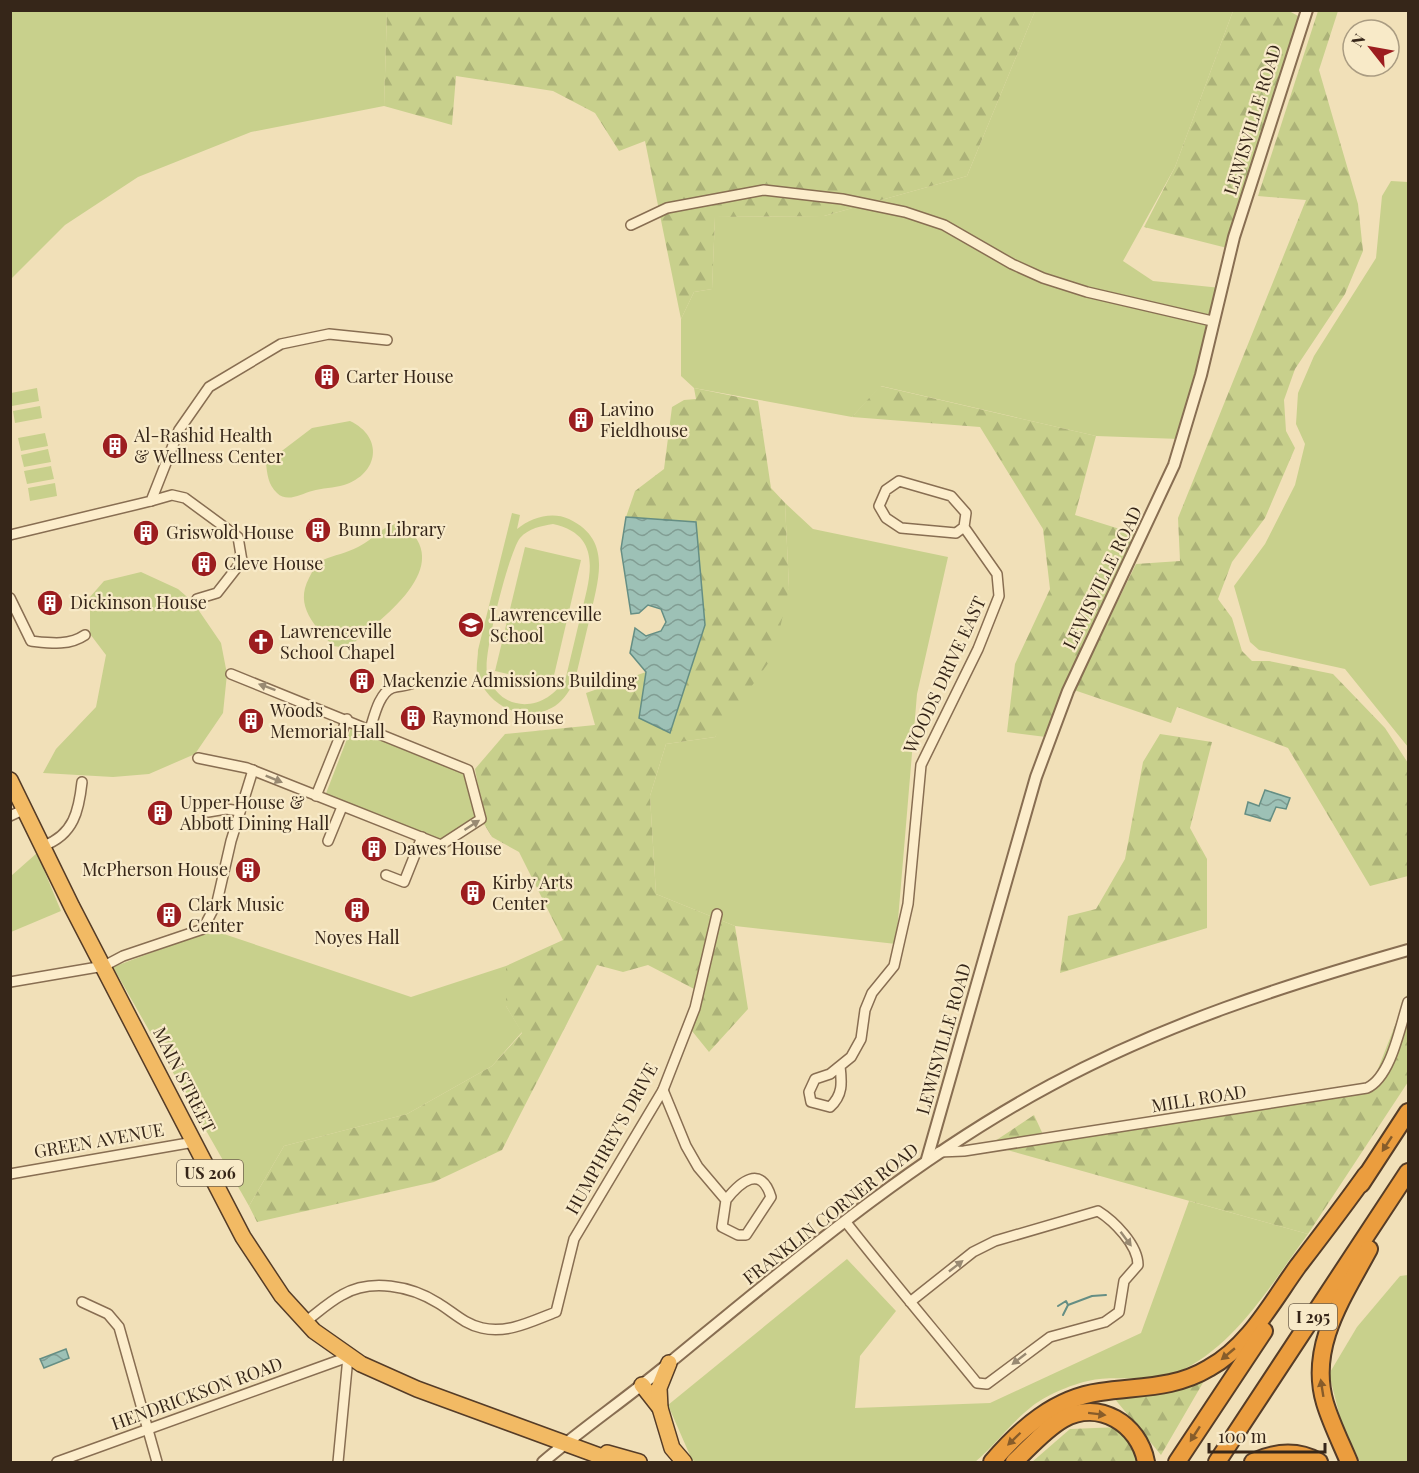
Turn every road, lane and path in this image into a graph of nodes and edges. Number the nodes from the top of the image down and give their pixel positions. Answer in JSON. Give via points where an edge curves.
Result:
{"nodes":[{"id":1,"x":1307,"y":10,"type":"edge"},
{"id":2,"x":631,"y":225,"type":"dead end"},
{"id":3,"x":1212,"y":321,"type":"junction"},
{"id":4,"x":387,"y":340,"type":"dead end"},
{"id":5,"x":151,"y":501,"type":"junction"},
{"id":6,"x":964,"y":527,"type":"junction"},
{"id":7,"x":10,"y":535,"type":"edge"},
{"id":8,"x":10,"y":598,"type":"edge"},
{"id":9,"x":197,"y":598,"type":"dead end"},
{"id":10,"x":85,"y":635,"type":"dead end"},
{"id":11,"x":231,"y":674,"type":"dead end"},
{"id":12,"x":415,"y":682,"type":"dead end"},
{"id":13,"x":347,"y":720,"type":"junction"},
{"id":14,"x":370,"y":729,"type":"junction"},
{"id":15,"x":198,"y":758,"type":"dead end"},
{"id":16,"x":253,"y":770,"type":"junction"},
{"id":17,"x":10,"y":780,"type":"edge"},
{"id":18,"x":82,"y":782,"type":"dead end"},
{"id":19,"x":316,"y":796,"type":"junction"},
{"id":20,"x":342,"y":807,"type":"junction"},
{"id":21,"x":25,"y":809,"type":"junction"},
{"id":22,"x":240,"y":811,"type":"junction"},
{"id":23,"x":208,"y":812,"type":"dead end"},
{"id":24,"x":10,"y":816,"type":"edge"},
{"id":25,"x":422,"y":837,"type":"junction"},
{"id":26,"x":328,"y":841,"type":"dead end"},
{"id":27,"x":43,"y":846,"type":"junction"},
{"id":28,"x":386,"y":875,"type":"dead end"},
{"id":29,"x":717,"y":914,"type":"dead end"},
{"id":30,"x":1408,"y":950,"type":"edge"},
{"id":31,"x":104,"y":966,"type":"junction"},
{"id":32,"x":10,"y":982,"type":"edge"},
{"id":33,"x":1408,"y":1002,"type":"edge"},
{"id":34,"x":840,"y":1066,"type":"junction"},
{"id":35,"x":663,"y":1090,"type":"junction"},
{"id":36,"x":1408,"y":1112,"type":"edge"},
{"id":37,"x":194,"y":1142,"type":"junction"},
{"id":38,"x":939,"y":1152,"type":"junction"},
{"id":39,"x":927,"y":1160,"type":"junction"},
{"id":40,"x":1408,"y":1173,"type":"edge"},
{"id":41,"x":10,"y":1174,"type":"edge"},
{"id":42,"x":1366,"y":1175,"type":"junction"},
{"id":43,"x":726,"y":1200,"type":"junction"},
{"id":44,"x":845,"y":1221,"type":"junction"},
{"id":45,"x":82,"y":1302,"type":"dead end"},
{"id":46,"x":910,"y":1302,"type":"junction"},
{"id":47,"x":305,"y":1322,"type":"junction"},
{"id":48,"x":348,"y":1357,"type":"junction"},
{"id":49,"x":669,"y":1363,"type":"junction"},
{"id":50,"x":642,"y":1385,"type":"junction"},
{"id":51,"x":660,"y":1408,"type":"junction"},
{"id":52,"x":150,"y":1430,"type":"junction"},
{"id":53,"x":567,"y":1443,"type":"junction"},
{"id":54,"x":57,"y":1462,"type":"edge"},
{"id":55,"x":157,"y":1462,"type":"edge"},
{"id":56,"x":338,"y":1462,"type":"edge"},
{"id":57,"x":543,"y":1462,"type":"edge"},
{"id":58,"x":616,"y":1462,"type":"edge"},
{"id":59,"x":639,"y":1462,"type":"edge"},
{"id":60,"x":684,"y":1462,"type":"edge"},
{"id":61,"x":992,"y":1462,"type":"edge"},
{"id":62,"x":1014,"y":1462,"type":"edge"},
{"id":63,"x":1146,"y":1462,"type":"edge"},
{"id":64,"x":1177,"y":1462,"type":"edge"},
{"id":65,"x":1217,"y":1462,"type":"edge"},
{"id":66,"x":1253,"y":1462,"type":"edge"},
{"id":67,"x":1319,"y":1462,"type":"edge"},
{"id":68,"x":1349,"y":1462,"type":"edge"}],
"edges":[{"from":1,"to":3,"type":"street","name":"LEWISVILLE ROAD"},
{"from":2,"to":3,"type":"street","via":[[668,208],[764,190],[842,199],[944,225],[1043,278]]},
{"from":3,"to":39,"type":"street","name":"LEWISVILLE ROAD","via":[[1173,465],[1068,691],[1036,777]]},
{"from":4,"to":5,"type":"street","via":[[329,334],[281,344],[209,387],[179,430]]},
{"from":5,"to":7,"type":"street"},
{"from":5,"to":9,"type":"street","via":[[172,495],[185,498],[238,537],[242,561],[217,592]]},
{"from":6,"to":6,"type":"street","name":"WOODS DRIVE EAST","via":[[966,513],[951,496],[899,481],[886,490],[879,506],[886,518],[901,528],[956,533]]},
{"from":6,"to":34,"type":"street","name":"WOODS DRIVE EAST","via":[[997,574],[999,596],[978,649],[921,765],[908,904],[898,952],[894,966],[872,993],[861,1040]]},
{"from":8,"to":10,"type":"street","via":[[31,641],[58,644]]},
{"from":13,"to":11,"type":"street","one_way":true},
{"from":12,"to":14,"type":"street","via":[[384,693]]},
{"from":13,"to":14,"type":"street"},
{"from":13,"to":19,"type":"street"},
{"from":25,"to":14,"type":"street","one_way":true,"via":[[441,845],[481,819],[468,770]]},
{"from":15,"to":16,"type":"street"},
{"from":16,"to":19,"type":"street","one_way":true},
{"from":16,"to":22,"type":"street"},
{"from":17,"to":21,"type":"highway","name":"MAIN STREET","number":"US 206"},
{"from":18,"to":27,"type":"street","via":[[78,812],[63,834]]},
{"from":19,"to":20,"type":"street"},
{"from":20,"to":25,"type":"street"},
{"from":20,"to":26,"type":"street"},
{"from":21,"to":24,"type":"street"},
{"from":21,"to":27,"type":"highway","name":"MAIN STREET","number":"US 206"},
{"from":22,"to":23,"type":"street"},
{"from":22,"to":31,"type":"street","via":[[217,902],[203,929]]},
{"from":25,"to":28,"type":"street","via":[[404,882]]},
{"from":27,"to":31,"type":"highway","name":"MAIN STREET","number":"US 206"},
{"from":29,"to":35,"type":"street","name":"HUMPHREY'S DRIVE","via":[[695,1008]]},
{"from":30,"to":38,"type":"street","name":"FRANKLIN CORNER ROAD","via":[[1284,986],[1178,1026],[1052,1084]]},
{"from":31,"to":32,"type":"street"},
{"from":31,"to":37,"type":"highway","name":"MAIN STREET","number":"US 206"},
{"from":33,"to":38,"type":"street","name":"MILL ROAD","via":[[1384,1074],[1367,1088],[1129,1127]]},
{"from":34,"to":34,"type":"street","via":[[815,1079],[809,1092],[811,1102],[830,1107],[839,1098]]},
{"from":35,"to":43,"type":"street","via":[[698,1167]]},
{"from":35,"to":47,"type":"street","name":"HUMPHREY'S DRIVE","via":[[574,1239],[556,1312],[513,1329],[483,1328],[402,1286],[365,1287],[343,1294]]},
{"from":36,"to":42,"type":"highway","number":"I 295","one_way":true},
{"from":37,"to":41,"type":"street","name":"GREEN AVENUE"},
{"from":37,"to":47,"type":"highway","name":"MAIN STREET","number":"US 206","via":[[263,1269]]},
{"from":38,"to":39,"type":"street","name":"FRANKLIN CORNER ROAD"},
{"from":39,"to":44,"type":"street","name":"FRANKLIN CORNER ROAD"},
{"from":40,"to":65,"type":"highway","number":"I 295"},
{"from":68,"to":40,"type":"highway","one_way":true,"via":[[1321,1389],[1322,1348],[1332,1318]]},
{"from":42,"to":61,"type":"highway","one_way":true,"via":[[1252,1331],[1228,1356],[1178,1383],[1100,1391],[1065,1401],[1033,1422]]},
{"from":42,"to":64,"type":"highway","number":"I 295","one_way":true},
{"from":43,"to":43,"type":"street","via":[[722,1227],[746,1235],[771,1197],[769,1188],[749,1178],[739,1183]]},
{"from":44,"to":46,"type":"street"},
{"from":44,"to":49,"type":"street","name":"FRANKLIN CORNER ROAD"},
{"from":45,"to":52,"type":"street","via":[[108,1314],[118,1327]]},
{"from":46,"to":46,"type":"street","one_way":true,"via":[[973,1252],[995,1241],[1098,1210],[1110,1218],[1138,1255],[1138,1265],[1124,1281],[1119,1312],[1106,1322],[1050,1337],[987,1384],[977,1383]]},
{"from":47,"to":48,"type":"highway","name":"MAIN STREET","number":"US 206"},
{"from":48,"to":52,"type":"street","name":"HENDRICKSON ROAD"},
{"from":48,"to":53,"type":"highway","name":"MAIN STREET","number":"US 206","via":[[417,1389]]},
{"from":48,"to":56,"type":"street"},
{"from":49,"to":50,"type":"street","name":"FRANKLIN CORNER ROAD"},
{"from":49,"to":51,"type":"highway","via":[[659,1388]]},
{"from":50,"to":51,"type":"highway"},
{"from":50,"to":53,"type":"street","name":"FRANKLIN CORNER ROAD"},
{"from":51,"to":60,"type":"highway","via":[[672,1448]]},
{"from":52,"to":54,"type":"street","name":"HENDRICKSON ROAD"},
{"from":52,"to":55,"type":"street"},
{"from":53,"to":57,"type":"street","name":"FRANKLIN CORNER ROAD"},
{"from":53,"to":58,"type":"highway","number":"US 206"},
{"from":53,"to":59,"type":"highway","number":"US 206"},
{"from":62,"to":63,"type":"highway","one_way":true,"via":[[1062,1420],[1091,1412],[1111,1416],[1128,1427],[1141,1443]]},
{"from":66,"to":67,"type":"highway","via":[[1286,1454]]}]}
